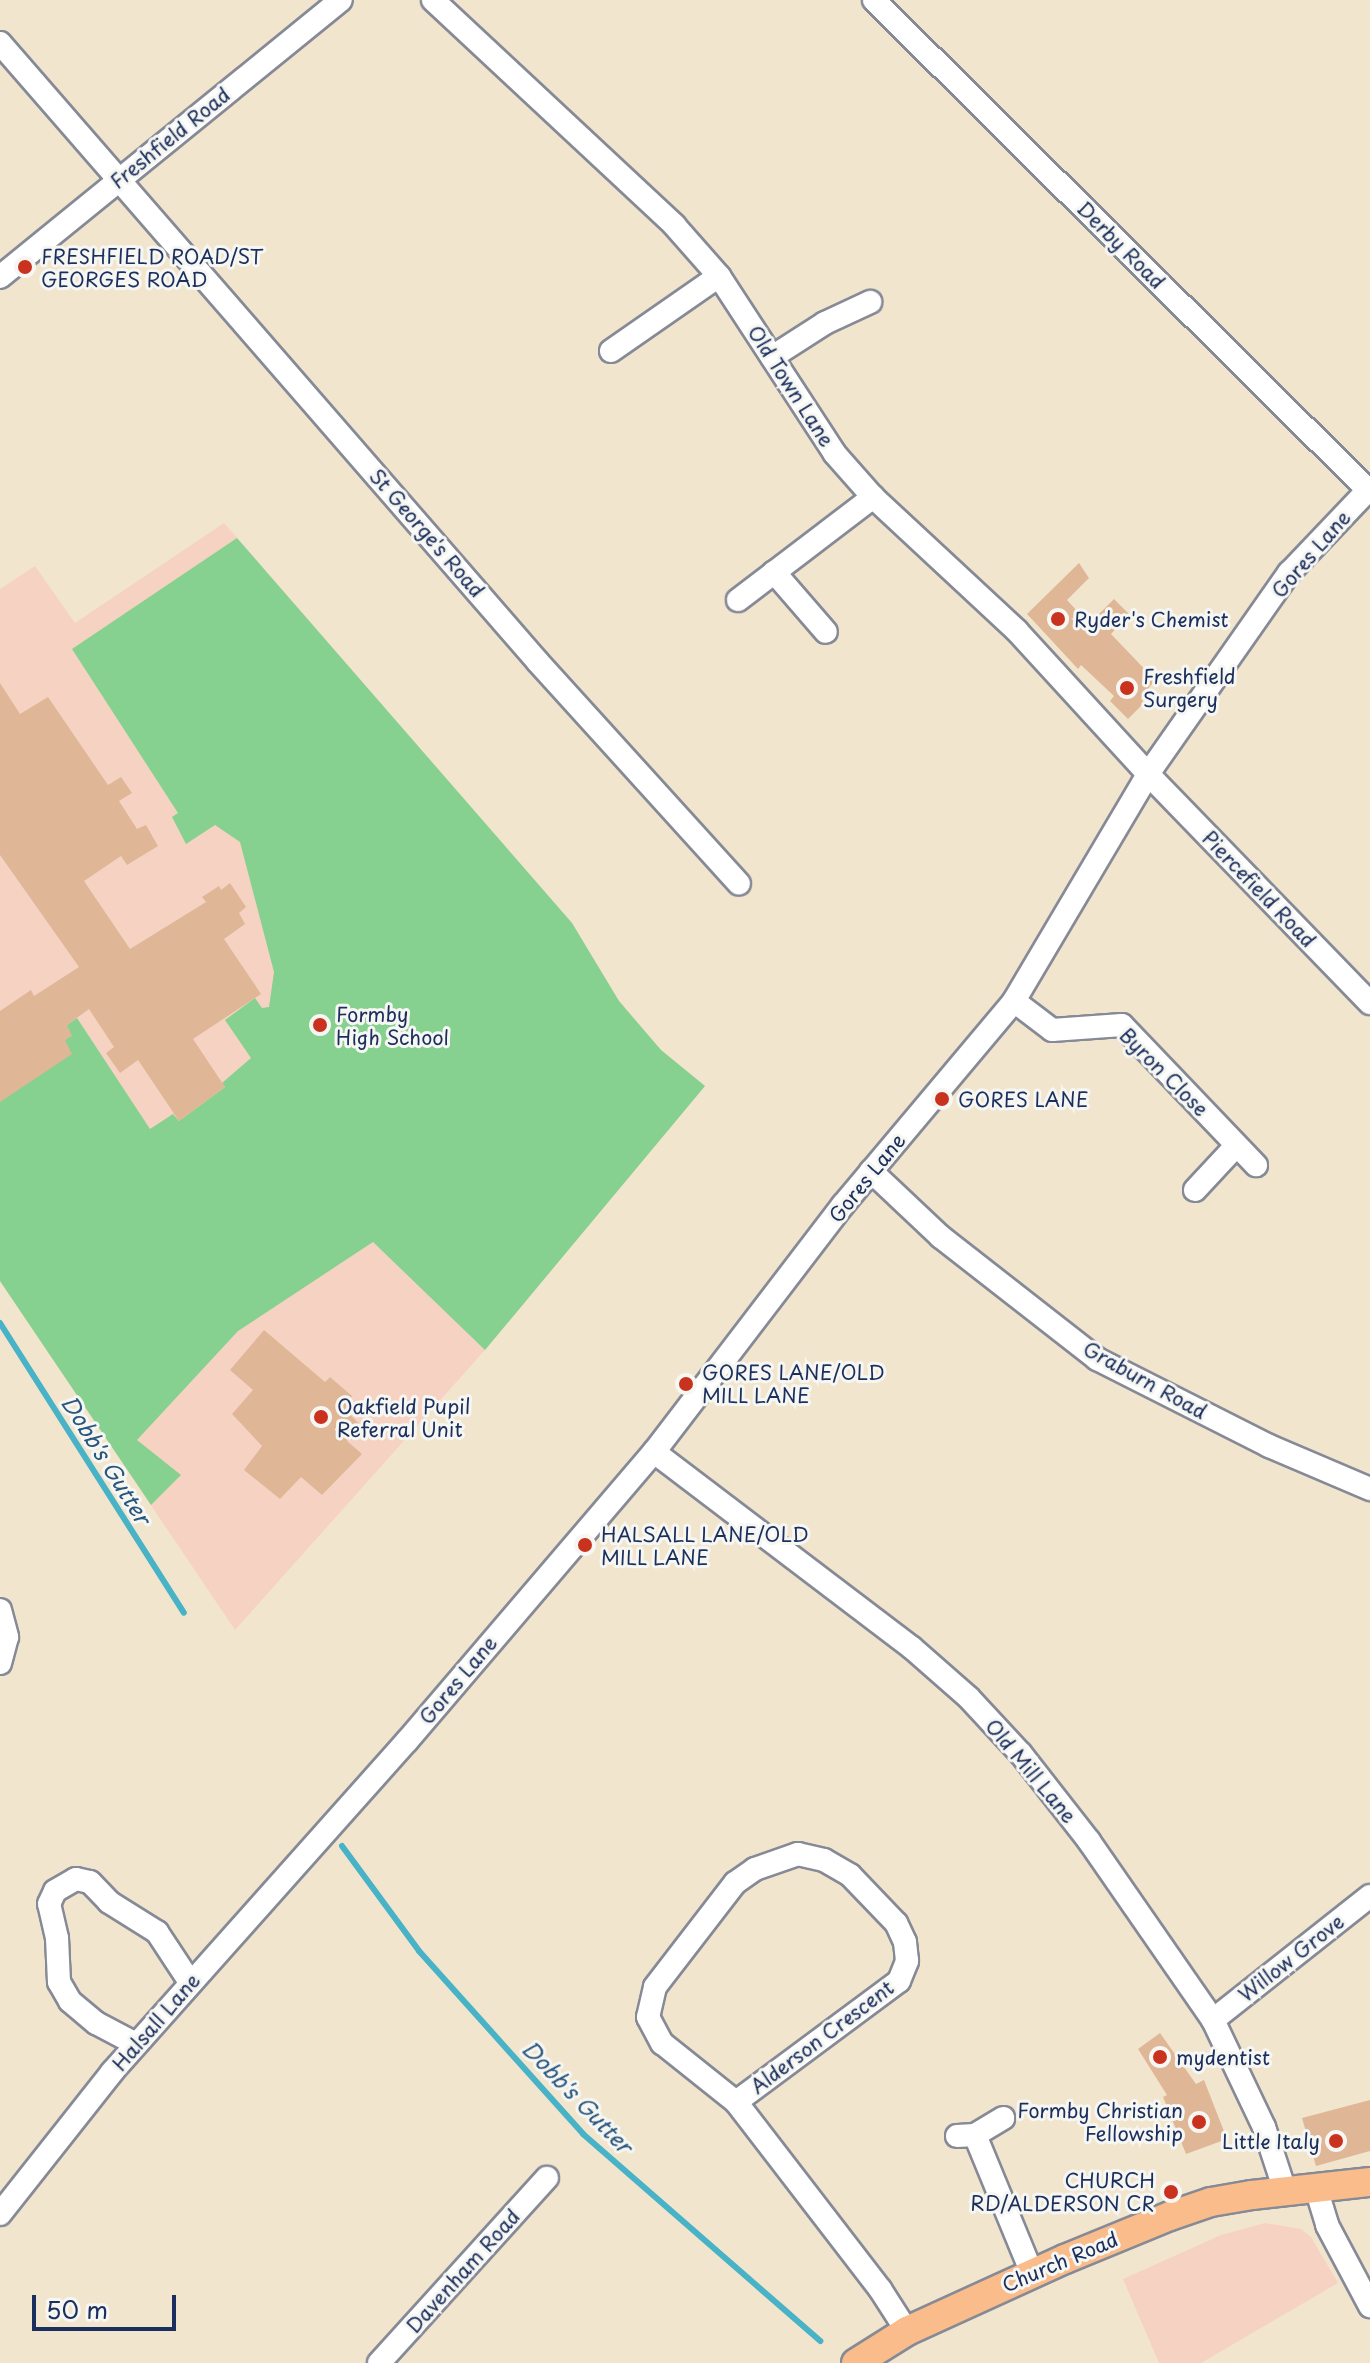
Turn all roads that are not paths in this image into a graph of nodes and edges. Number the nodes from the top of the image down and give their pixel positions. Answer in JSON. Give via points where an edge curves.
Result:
{"nodes":[{"id":1,"x":341,"y":0,"type":"edge"},
{"id":2,"x":433,"y":0,"type":"edge"},
{"id":3,"x":874,"y":0,"type":"edge"},
{"id":4,"x":0,"y":43,"type":"edge"},
{"id":5,"x":120,"y":179,"type":"junction"},
{"id":6,"x":719,"y":276,"type":"junction"},
{"id":7,"x":0,"y":277,"type":"edge"},
{"id":8,"x":870,"y":302,"type":"dead end"},
{"id":9,"x":611,"y":351,"type":"dead end"},
{"id":10,"x":772,"y":357,"type":"junction"},
{"id":11,"x":1369,"y":490,"type":"edge"},
{"id":12,"x":873,"y":497,"type":"junction"},
{"id":13,"x":774,"y":572,"type":"junction"},
{"id":14,"x":738,"y":600,"type":"dead end"},
{"id":15,"x":826,"y":632,"type":"dead end"},
{"id":16,"x":1148,"y":774,"type":"junction"},
{"id":17,"x":739,"y":884,"type":"dead end"},
{"id":18,"x":1014,"y":1001,"type":"junction"},
{"id":19,"x":1370,"y":1003,"type":"edge"},
{"id":20,"x":1236,"y":1146,"type":"junction"},
{"id":21,"x":1256,"y":1165,"type":"dead end"},
{"id":22,"x":871,"y":1171,"type":"junction"},
{"id":23,"x":1195,"y":1190,"type":"dead end"},
{"id":24,"x":654,"y":1452,"type":"junction"},
{"id":25,"x":1370,"y":1489,"type":"edge"},
{"id":26,"x":0,"y":1610,"type":"edge"},
{"id":27,"x":0,"y":1663,"type":"edge"},
{"id":28,"x":320,"y":1837,"type":"joint"},
{"id":29,"x":1370,"y":1896,"type":"edge"},
{"id":30,"x":190,"y":1982,"type":"junction"},
{"id":31,"x":1213,"y":2020,"type":"junction"},
{"id":32,"x":136,"y":2044,"type":"junction"},
{"id":33,"x":736,"y":2102,"type":"junction"},
{"id":34,"x":1003,"y":2118,"type":"dead end"},
{"id":35,"x":547,"y":2178,"type":"dead end"},
{"id":36,"x":1370,"y":2182,"type":"edge"},
{"id":37,"x":1316,"y":2188,"type":"junction"},
{"id":38,"x":1285,"y":2191,"type":"junction"},
{"id":39,"x":4,"y":2198,"type":"edge"},
{"id":40,"x":1032,"y":2273,"type":"junction"},
{"id":41,"x":1370,"y":2306,"type":"edge"},
{"id":42,"x":907,"y":2331,"type":"junction"},
{"id":43,"x":379,"y":2363,"type":"edge"},
{"id":44,"x":856,"y":2363,"type":"edge"}],
"edges":[{"from":1,"to":5,"type":"street","name":"Freshfield Road"},
{"from":2,"to":6,"type":"street","name":"Old Town Lane","via":[[654,204]]},
{"from":3,"to":11,"type":"street","name":"Derby Road"},
{"from":4,"to":5,"type":"street","name":"St George's Road"},
{"from":5,"to":7,"type":"street","name":"Freshfield Road"},
{"from":5,"to":17,"type":"street","name":"St George's Road","via":[[538,662]]},
{"from":6,"to":9,"type":"street"},
{"from":6,"to":10,"type":"street","name":"Old Town Lane"},
{"from":8,"to":10,"type":"street"},
{"from":10,"to":12,"type":"street","name":"Old Town Lane","via":[[835,454]]},
{"from":11,"to":16,"type":"street","name":"Gores Lane","via":[[1289,573]]},
{"from":12,"to":13,"type":"street"},
{"from":12,"to":16,"type":"street","name":"Old Town Lane","via":[[1017,631]]},
{"from":13,"to":14,"type":"street"},
{"from":13,"to":15,"type":"street"},
{"from":16,"to":18,"type":"street","name":"Gores Lane"},
{"from":16,"to":19,"type":"street","name":"Piercefield Road"},
{"from":18,"to":20,"type":"street","name":"Byron Close","via":[[1052,1030],[1122,1025]]},
{"from":18,"to":22,"type":"street","name":"Gores Lane"},
{"from":20,"to":21,"type":"street","name":"Byron Close"},
{"from":20,"to":23,"type":"street"},
{"from":22,"to":24,"type":"street","name":"Gores Lane"},
{"from":22,"to":25,"type":"street","name":"Graburn Road","via":[[941,1237],[1097,1359],[1269,1446]]},
{"from":24,"to":28,"type":"street","name":"Gores Lane"},
{"from":24,"to":31,"type":"street","name":"Old Mill Lane","via":[[851,1600],[969,1698],[1045,1782]]},
{"from":26,"to":27,"type":"street","via":[[7,1637]]},
{"from":28,"to":30,"type":"street","name":"Halsall Lane"},
{"from":29,"to":31,"type":"street","name":"Willow Grove"},
{"from":30,"to":32,"type":"street","name":"Halsall Lane"},
{"from":30,"to":32,"type":"street","via":[[157,1932],[109,1902],[90,1882],[76,1879],[55,1891],[49,1904],[59,1982],[70,2001],[96,2023]]},
{"from":31,"to":38,"type":"street","name":"Old Mill Lane","via":[[1264,2127]]},
{"from":32,"to":39,"type":"street","name":"Halsall Lane"},
{"from":33,"to":33,"type":"street","name":"Alderson Crescent","via":[[662,2043],[648,2017],[649,2002],[735,1883],[755,1869],[798,1854],[824,1860],[850,1875],[896,1923],[907,1961],[899,1981]]},
{"from":33,"to":42,"type":"street","name":"Alderson Crescent"},
{"from":34,"to":40,"type":"street","via":[[966,2136]]},
{"from":35,"to":43,"type":"street","name":"Davenham Road"},
{"from":36,"to":37,"type":"main road","name":"Church Road"},
{"from":37,"to":38,"type":"main road","name":"Church Road"},
{"from":37,"to":41,"type":"street","via":[[1327,2225]]},
{"from":38,"to":40,"type":"main road","name":"Church Road","via":[[1211,2202]]},
{"from":40,"to":42,"type":"main road","name":"Church Road"},
{"from":42,"to":44,"type":"main road","name":"Church Road"}]}
